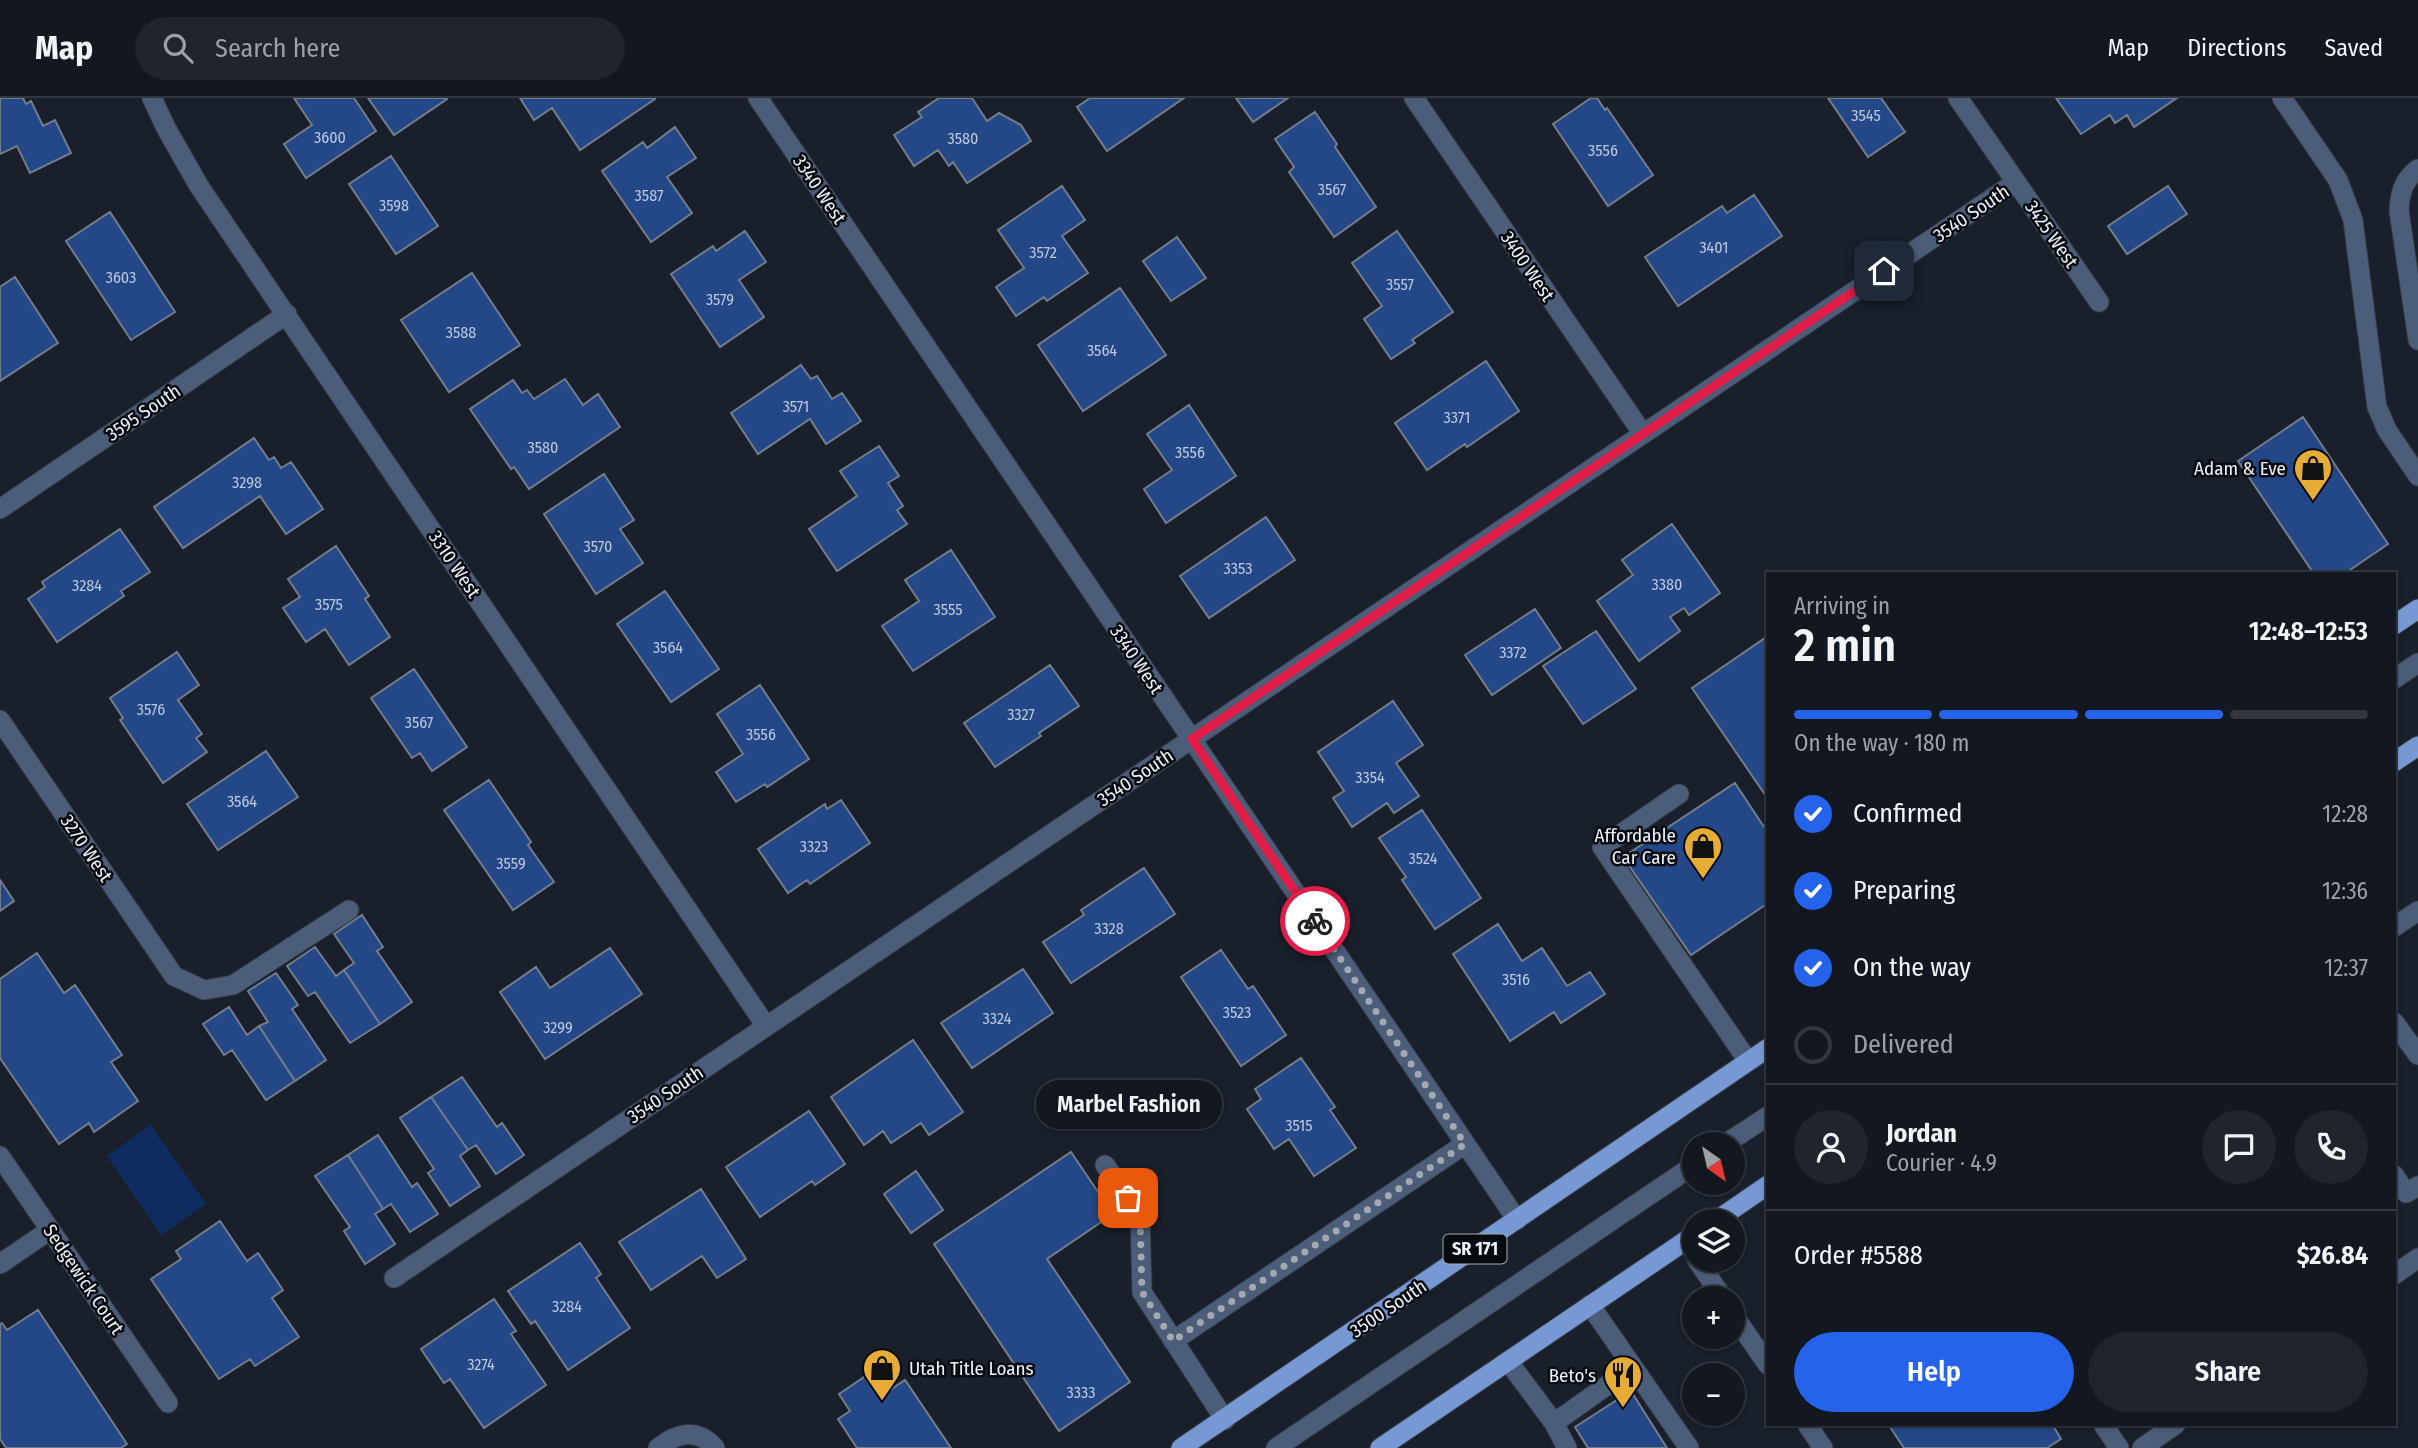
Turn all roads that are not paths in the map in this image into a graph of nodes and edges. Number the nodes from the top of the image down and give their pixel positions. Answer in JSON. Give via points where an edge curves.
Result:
{"nodes":[{"id":1,"x":152,"y":98,"type":"edge"},
{"id":2,"x":758,"y":98,"type":"edge"},
{"id":3,"x":1414,"y":98,"type":"edge"},
{"id":4,"x":1958,"y":98,"type":"edge"},
{"id":5,"x":2282,"y":98,"type":"edge"},
{"id":6,"x":2418,"y":169,"type":"edge"},
{"id":7,"x":2016,"y":182,"type":"junction"},
{"id":8,"x":2099,"y":302,"type":"dead end"},
{"id":9,"x":287,"y":314,"type":"junction"},
{"id":10,"x":2418,"y":340,"type":"edge"},
{"id":11,"x":1643,"y":434,"type":"junction"},
{"id":12,"x":2418,"y":476,"type":"edge"},
{"id":13,"x":0,"y":509,"type":"edge"},
{"id":14,"x":2418,"y":609,"type":"edge"},
{"id":15,"x":2396,"y":624,"type":"edge"},
{"id":16,"x":2418,"y":663,"type":"edge"},
{"id":17,"x":2396,"y":678,"type":"edge"},
{"id":18,"x":0,"y":720,"type":"edge"},
{"id":19,"x":1192,"y":739,"type":"junction"},
{"id":20,"x":2418,"y":746,"type":"edge"},
{"id":21,"x":2396,"y":761,"type":"edge"},
{"id":22,"x":1679,"y":794,"type":"dead end"},
{"id":23,"x":349,"y":910,"type":"dead end"},
{"id":24,"x":2418,"y":911,"type":"edge"},
{"id":25,"x":2396,"y":926,"type":"edge"},
{"id":26,"x":2396,"y":1025,"type":"edge"},
{"id":27,"x":766,"y":1026,"type":"junction"},
{"id":28,"x":1766,"y":1049,"type":"edge"},
{"id":29,"x":2418,"y":1055,"type":"edge"},
{"id":30,"x":1748,"y":1061,"type":"junction"},
{"id":31,"x":1766,"y":1117,"type":"edge"},
{"id":32,"x":1743,"y":1132,"type":"edge"},
{"id":33,"x":1465,"y":1144,"type":"junction"},
{"id":34,"x":0,"y":1156,"type":"edge"},
{"id":35,"x":1105,"y":1165,"type":"dead end"},
{"id":36,"x":1682,"y":1173,"type":"edge"},
{"id":37,"x":2396,"y":1178,"type":"edge"},
{"id":38,"x":1766,"y":1186,"type":"edge"},
{"id":39,"x":2418,"y":1186,"type":"edge"},
{"id":40,"x":1733,"y":1209,"type":"edge"},
{"id":41,"x":1517,"y":1220,"type":"junction"},
{"id":42,"x":50,"y":1230,"type":"junction"},
{"id":43,"x":1682,"y":1249,"type":"edge"},
{"id":44,"x":2418,"y":1258,"type":"edge"},
{"id":45,"x":0,"y":1264,"type":"edge"},
{"id":46,"x":2396,"y":1274,"type":"edge"},
{"id":47,"x":394,"y":1278,"type":"dead end"},
{"id":48,"x":1591,"y":1305,"type":"junction"},
{"id":49,"x":1745,"y":1332,"type":"edge"},
{"id":50,"x":1173,"y":1341,"type":"junction"},
{"id":51,"x":1508,"y":1361,"type":"junction"},
{"id":52,"x":1766,"y":1362,"type":"edge"},
{"id":53,"x":1633,"y":1367,"type":"junction"},
{"id":54,"x":168,"y":1403,"type":"dead end"},
{"id":55,"x":1225,"y":1420,"type":"junction"},
{"id":56,"x":1554,"y":1423,"type":"junction"},
{"id":57,"x":1808,"y":1426,"type":"edge"},
{"id":58,"x":2104,"y":1426,"type":"edge"},
{"id":59,"x":2173,"y":1426,"type":"edge"},
{"id":60,"x":1388,"y":1446,"type":"edge"},
{"id":61,"x":657,"y":1448,"type":"edge"},
{"id":62,"x":715,"y":1448,"type":"edge"},
{"id":63,"x":1181,"y":1448,"type":"edge"},
{"id":64,"x":1276,"y":1448,"type":"edge"},
{"id":65,"x":1567,"y":1448,"type":"edge"},
{"id":66,"x":1689,"y":1448,"type":"edge"},
{"id":67,"x":1823,"y":1448,"type":"edge"},
{"id":68,"x":2119,"y":1448,"type":"edge"},
{"id":69,"x":2142,"y":1448,"type":"edge"}],
"edges":[{"from":1,"to":9,"type":"street","name":"3310 West","via":[[199,187]]},
{"from":2,"to":19,"type":"street","name":"3340 West"},
{"from":3,"to":11,"type":"street","name":"3400 West"},
{"from":4,"to":7,"type":"street","name":"3425 West"},
{"from":5,"to":12,"type":"street","via":[[2338,180],[2353,220],[2377,407]]},
{"from":6,"to":10,"type":"street","via":[[2405,182],[2399,204]]},
{"from":7,"to":8,"type":"street","name":"3425 West"},
{"from":7,"to":11,"type":"street","name":"3540 South"},
{"from":9,"to":13,"type":"street","name":"3595 South"},
{"from":9,"to":27,"type":"street","name":"3310 West"},
{"from":11,"to":19,"type":"street","name":"3540 South"},
{"from":14,"to":15,"type":"main road"},
{"from":16,"to":17,"type":"street"},
{"from":18,"to":23,"type":"street","name":"3270 West","via":[[174,976],[204,990],[233,985]]},
{"from":19,"to":27,"type":"street","name":"3540 South"},
{"from":19,"to":33,"type":"street","name":"3340 West"},
{"from":20,"to":21,"type":"main road"},
{"from":22,"to":30,"type":"street","via":[[1602,847]]},
{"from":24,"to":25,"type":"street"},
{"from":26,"to":29,"type":"street"},
{"from":27,"to":47,"type":"street","name":"3540 South"},
{"from":28,"to":30,"type":"main road","name":"3500 South","number":"SR 171"},
{"from":30,"to":41,"type":"main road","name":"3500 South","number":"SR 171"},
{"from":31,"to":32,"type":"street"},
{"from":33,"to":41,"type":"street","name":"3340 West"},
{"from":33,"to":50,"type":"street"},
{"from":34,"to":42,"type":"street","name":"Sedgewick Court"},
{"from":35,"to":50,"type":"street","via":[[1140,1214],[1142,1292]]},
{"from":36,"to":64,"type":"street"},
{"from":37,"to":39,"type":"street","via":[[2406,1193]]},
{"from":38,"to":40,"type":"main road"},
{"from":41,"to":55,"type":"main road","name":"3500 South","number":"SR 171"},
{"from":42,"to":45,"type":"street"},
{"from":42,"to":54,"type":"street","name":"Sedgewick Court"},
{"from":43,"to":48,"type":"main road"},
{"from":44,"to":46,"type":"street"},
{"from":48,"to":51,"type":"main road"},
{"from":48,"to":53,"type":"street"},
{"from":49,"to":52,"type":"street"},
{"from":50,"to":55,"type":"street"},
{"from":51,"to":56,"type":"street"},
{"from":51,"to":60,"type":"main road"},
{"from":53,"to":56,"type":"street"},
{"from":53,"to":66,"type":"street"},
{"from":55,"to":63,"type":"main road","name":"3500 South","number":"SR 171"},
{"from":56,"to":65,"type":"street"},
{"from":57,"to":67,"type":"street"},
{"from":58,"to":68,"type":"street"},
{"from":59,"to":69,"type":"street"},
{"from":61,"to":62,"type":"street","via":[[684,1433],[704,1437]]}]}
